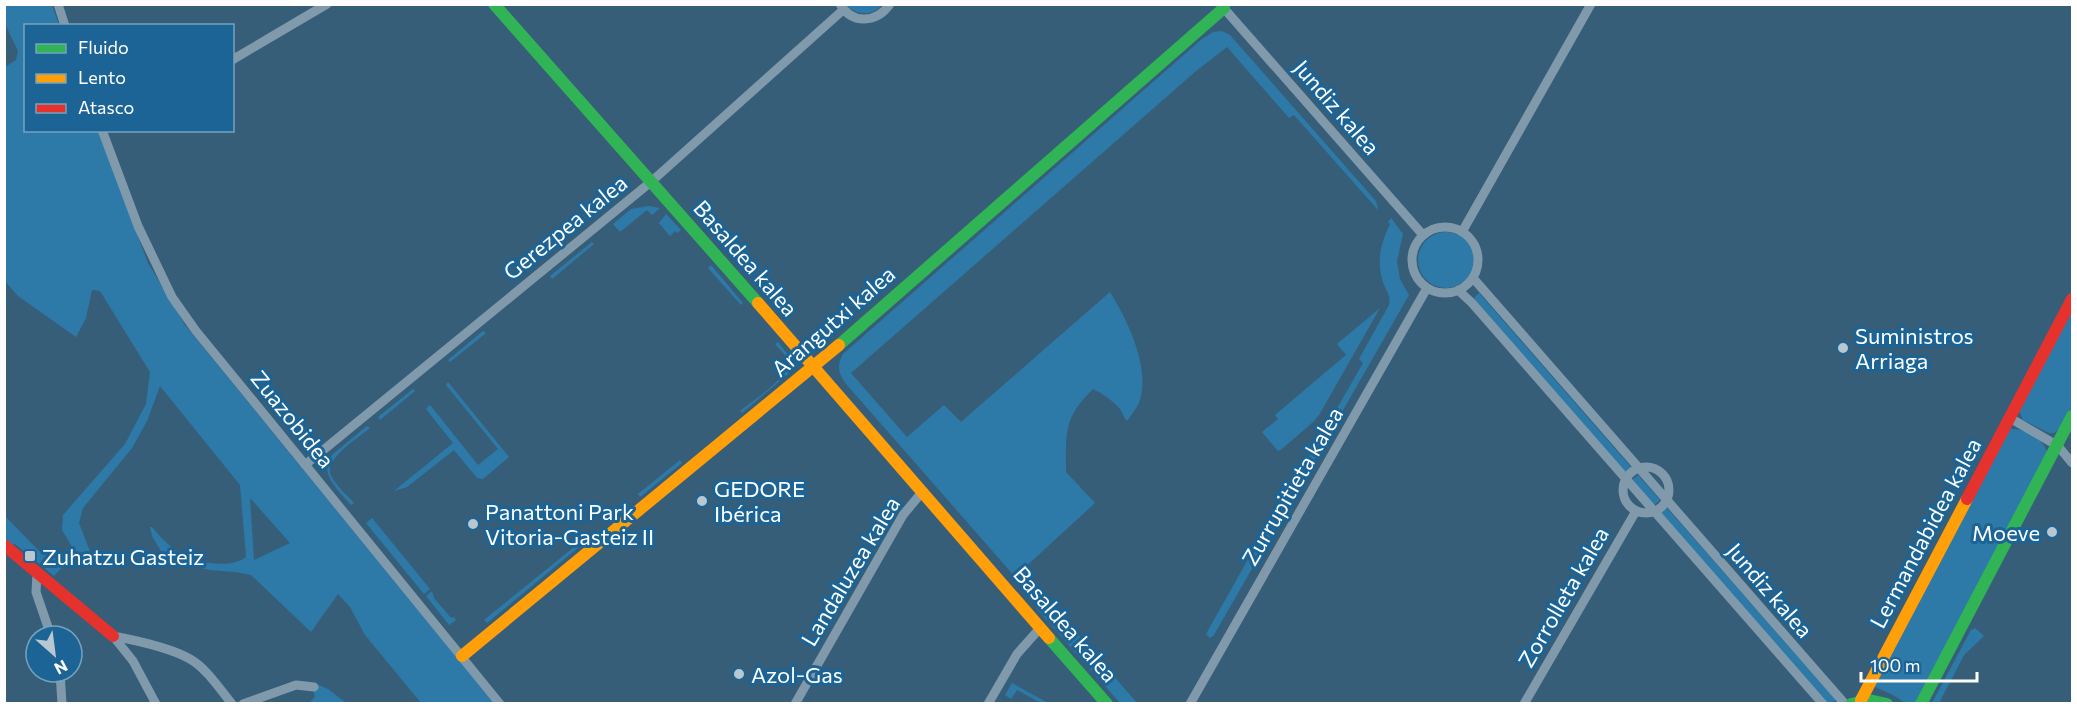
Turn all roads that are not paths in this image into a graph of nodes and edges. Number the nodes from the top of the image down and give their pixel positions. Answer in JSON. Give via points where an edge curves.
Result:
{"nodes":[{"id":1,"x":58,"y":4,"type":"edge"},
{"id":2,"x":327,"y":4,"type":"edge"},
{"id":3,"x":494,"y":4,"type":"edge"},
{"id":4,"x":890,"y":4,"type":"edge"},
{"id":5,"x":1591,"y":4,"type":"edge"},
{"id":6,"x":1223,"y":6,"type":"edge"},
{"id":7,"x":842,"y":7,"type":"edge"},
{"id":8,"x":64,"y":24,"type":"edge"},
{"id":9,"x":234,"y":59,"type":"edge"},
{"id":10,"x":105,"y":132,"type":"edge"},
{"id":11,"x":652,"y":181,"type":"junction"},
{"id":12,"x":1462,"y":231,"type":"junction"},
{"id":13,"x":1423,"y":235,"type":"junction"},
{"id":14,"x":1473,"y":278,"type":"junction"},
{"id":15,"x":1427,"y":288,"type":"junction"},
{"id":16,"x":1458,"y":290,"type":"junction"},
{"id":17,"x":2073,"y":299,"type":"edge"},
{"id":18,"x":814,"y":367,"type":"junction"},
{"id":19,"x":2073,"y":416,"type":"edge"},
{"id":20,"x":2010,"y":418,"type":"junction"},
{"id":21,"x":2058,"y":446,"type":"junction"},
{"id":22,"x":2073,"y":463,"type":"edge"},
{"id":23,"x":305,"y":465,"type":"junction"},
{"id":24,"x":1638,"y":469,"type":"junction"},
{"id":25,"x":1626,"y":479,"type":"junction"},
{"id":26,"x":923,"y":491,"type":"junction"},
{"id":27,"x":1667,"y":501,"type":"junction"},
{"id":28,"x":1636,"y":511,"type":"junction"},
{"id":29,"x":1655,"y":512,"type":"junction"},
{"id":30,"x":4,"y":545,"type":"edge"},
{"id":31,"x":38,"y":574,"type":"junction"},
{"id":32,"x":47,"y":624,"type":"edge"},
{"id":33,"x":1041,"y":627,"type":"junction"},
{"id":34,"x":113,"y":636,"type":"junction"},
{"id":35,"x":462,"y":656,"type":"junction"},
{"id":36,"x":61,"y":684,"type":"edge"},
{"id":37,"x":314,"y":687,"type":"dead end"},
{"id":38,"x":1856,"y":702,"type":"edge"},
{"id":39,"x":62,"y":704,"type":"edge"},
{"id":40,"x":156,"y":704,"type":"edge"},
{"id":41,"x":232,"y":704,"type":"edge"},
{"id":42,"x":243,"y":704,"type":"edge"},
{"id":43,"x":500,"y":704,"type":"edge"},
{"id":44,"x":795,"y":704,"type":"edge"},
{"id":45,"x":988,"y":704,"type":"edge"},
{"id":46,"x":1107,"y":704,"type":"edge"},
{"id":47,"x":1190,"y":704,"type":"edge"},
{"id":48,"x":1524,"y":704,"type":"edge"},
{"id":49,"x":1823,"y":704,"type":"edge"},
{"id":50,"x":1845,"y":704,"type":"edge"},
{"id":51,"x":1887,"y":704,"type":"edge"},
{"id":52,"x":1921,"y":704,"type":"edge"}],
"edges":[{"from":1,"to":8,"type":"street"},
{"from":2,"to":9,"type":"street"},
{"from":3,"to":11,"type":"street","name":"Basaldea kalea"},
{"from":4,"to":7,"type":"street","via":[[882,14],[862,20]]},
{"from":5,"to":12,"type":"street"},
{"from":6,"to":13,"type":"street","name":"Jundiz kalea"},
{"from":6,"to":18,"type":"street","name":"Arangutxi kalea"},
{"from":7,"to":11,"type":"street","name":"Gerezpea kalea"},
{"from":10,"to":23,"type":"street","name":"Zuazobidea","via":[[138,226],[172,297]]},
{"from":11,"to":18,"type":"street","name":"Basaldea kalea"},
{"from":11,"to":23,"type":"street","name":"Gerezpea kalea"},
{"from":12,"to":13,"type":"street","via":[[1446,227]]},
{"from":12,"to":14,"type":"street","via":[[1476,249],[1478,264]]},
{"from":13,"to":15,"type":"street","via":[[1412,262],[1416,277]]},
{"from":14,"to":16,"type":"street"},
{"from":14,"to":24,"type":"street","name":"Jundiz kalea"},
{"from":15,"to":16,"type":"street","via":[[1442,293]]},
{"from":15,"to":47,"type":"street","name":"Zurrupitieta kalea"},
{"from":16,"to":25,"type":"street","name":"Jundiz kalea"},
{"from":17,"to":20,"type":"street","name":"Lermandabidea kalea"},
{"from":18,"to":26,"type":"street","name":"Basaldea kalea"},
{"from":18,"to":35,"type":"street","name":"Arangutxi kalea"},
{"from":19,"to":21,"type":"street"},
{"from":20,"to":21,"type":"street"},
{"from":20,"to":38,"type":"street","name":"Lermandabidea kalea"},
{"from":21,"to":22,"type":"street"},
{"from":21,"to":52,"type":"street"},
{"from":23,"to":35,"type":"street","name":"Zuazobidea"},
{"from":24,"to":25,"type":"street"},
{"from":24,"to":27,"type":"street","name":"Jundiz kalea"},
{"from":24,"to":27,"type":"street","name":"Jundiz kalea","via":[[1648,467],[1662,474],[1669,486]]},
{"from":25,"to":28,"type":"street","via":[[1623,494]]},
{"from":25,"to":29,"type":"street","name":"Jundiz kalea"},
{"from":26,"to":33,"type":"street","name":"Basaldea kalea"},
{"from":26,"to":44,"type":"street","name":"Landaluzea kalea","via":[[903,515]]},
{"from":27,"to":29,"type":"street"},
{"from":27,"to":50,"type":"street","name":"Jundiz kalea"},
{"from":28,"to":29,"type":"street"},
{"from":28,"to":48,"type":"street","name":"Zorrolleta kalea"},
{"from":29,"to":49,"type":"street","name":"Jundiz kalea"},
{"from":30,"to":31,"type":"street"},
{"from":31,"to":32,"type":"street","via":[[36,592]]},
{"from":31,"to":34,"type":"street"},
{"from":33,"to":45,"type":"street","via":[[1017,654]]},
{"from":33,"to":46,"type":"street","name":"Basaldea kalea"},
{"from":34,"to":40,"type":"street","via":[[133,661]]},
{"from":34,"to":41,"type":"street","via":[[190,659]]},
{"from":35,"to":43,"type":"street","name":"Zuazobidea"},
{"from":36,"to":39,"type":"street"},
{"from":37,"to":42,"type":"street","via":[[296,685]]},
{"from":38,"to":51,"type":"street","via":[[1872,700]]}]}
